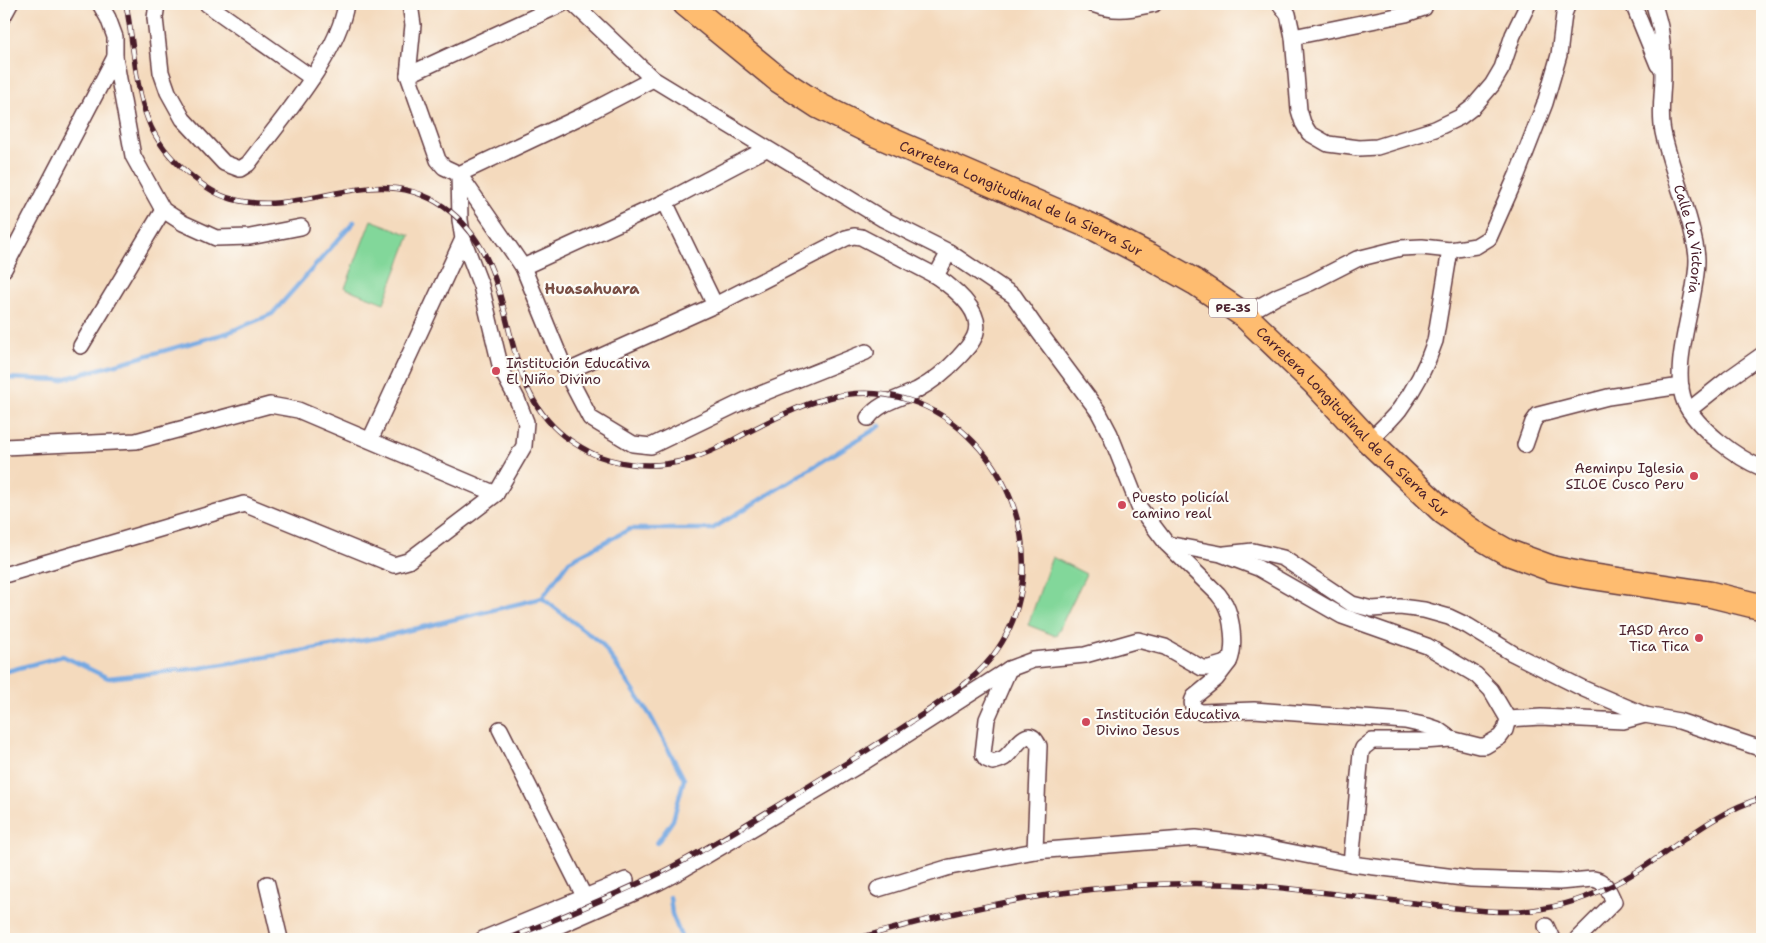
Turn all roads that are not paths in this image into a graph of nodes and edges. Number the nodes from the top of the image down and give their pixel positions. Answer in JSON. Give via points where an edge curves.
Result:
{"nodes":[{"id":1,"x":10,"y":4,"type":"edge"},
{"id":2,"x":100,"y":4,"type":"edge"},
{"id":3,"x":157,"y":4,"type":"edge"},
{"id":4,"x":207,"y":4,"type":"edge"},
{"id":5,"x":346,"y":4,"type":"edge"},
{"id":6,"x":410,"y":4,"type":"edge"},
{"id":7,"x":562,"y":4,"type":"edge"},
{"id":8,"x":574,"y":4,"type":"edge"},
{"id":9,"x":686,"y":4,"type":"edge"},
{"id":10,"x":1092,"y":4,"type":"edge"},
{"id":11,"x":1154,"y":4,"type":"edge"},
{"id":12,"x":1280,"y":4,"type":"edge"},
{"id":13,"x":1425,"y":4,"type":"edge"},
{"id":14,"x":1528,"y":4,"type":"edge"},
{"id":15,"x":1568,"y":4,"type":"edge"},
{"id":16,"x":1633,"y":4,"type":"edge"},
{"id":17,"x":1654,"y":4,"type":"edge"},
{"id":18,"x":4,"y":15,"type":"edge"},
{"id":19,"x":1293,"y":37,"type":"junction"},
{"id":20,"x":115,"y":57,"type":"junction"},
{"id":21,"x":408,"y":76,"type":"junction"},
{"id":22,"x":1663,"y":76,"type":"junction"},
{"id":23,"x":312,"y":78,"type":"junction"},
{"id":24,"x":653,"y":79,"type":"junction"},
{"id":25,"x":766,"y":149,"type":"junction"},
{"id":26,"x":459,"y":174,"type":"junction"},
{"id":27,"x":665,"y":202,"type":"junction"},
{"id":28,"x":163,"y":210,"type":"junction"},
{"id":29,"x":301,"y":227,"type":"dead end"},
{"id":30,"x":463,"y":239,"type":"junction"},
{"id":31,"x":1450,"y":250,"type":"junction"},
{"id":32,"x":949,"y":252,"type":"junction"},
{"id":33,"x":523,"y":267,"type":"junction"},
{"id":34,"x":4,"y":269,"type":"edge"},
{"id":35,"x":936,"y":276,"type":"junction"},
{"id":36,"x":715,"y":305,"type":"junction"},
{"id":37,"x":1244,"y":315,"type":"junction"},
{"id":38,"x":82,"y":346,"type":"dead end"},
{"id":39,"x":866,"y":352,"type":"dead end"},
{"id":40,"x":1762,"y":355,"type":"edge"},
{"id":41,"x":566,"y":372,"type":"junction"},
{"id":42,"x":1681,"y":386,"type":"junction"},
{"id":43,"x":1689,"y":410,"type":"junction"},
{"id":44,"x":868,"y":418,"type":"dead end"},
{"id":45,"x":370,"y":440,"type":"junction"},
{"id":46,"x":1369,"y":441,"type":"junction"},
{"id":47,"x":1525,"y":446,"type":"dead end"},
{"id":48,"x":4,"y":447,"type":"edge"},
{"id":49,"x":1762,"y":468,"type":"edge"},
{"id":50,"x":496,"y":494,"type":"junction"},
{"id":51,"x":1167,"y":544,"type":"junction"},
{"id":52,"x":1221,"y":554,"type":"junction"},
{"id":53,"x":4,"y":575,"type":"edge"},
{"id":54,"x":1762,"y":607,"type":"edge"},
{"id":55,"x":1229,"y":662,"type":"junction"},
{"id":56,"x":1009,"y":669,"type":"junction"},
{"id":57,"x":1645,"y":715,"type":"junction"},
{"id":58,"x":1508,"y":719,"type":"junction"},
{"id":59,"x":500,"y":729,"type":"dead end"},
{"id":60,"x":1451,"y":739,"type":"junction"},
{"id":61,"x":1762,"y":749,"type":"edge"},
{"id":62,"x":1035,"y":851,"type":"junction"},
{"id":63,"x":1351,"y":864,"type":"junction"},
{"id":64,"x":626,"y":880,"type":"dead end"},
{"id":65,"x":267,"y":884,"type":"dead end"},
{"id":66,"x":878,"y":889,"type":"dead end"},
{"id":67,"x":589,"y":894,"type":"junction"},
{"id":68,"x":610,"y":904,"type":"junction"},
{"id":69,"x":280,"y":939,"type":"edge"},
{"id":70,"x":483,"y":939,"type":"edge"},
{"id":71,"x":529,"y":939,"type":"edge"},
{"id":72,"x":1577,"y":939,"type":"edge"}],
"edges":[{"from":1,"to":18,"type":"street"},
{"from":2,"to":20,"type":"street","via":[[113,28]]},
{"from":3,"to":23,"type":"street","via":[[155,18],[161,72],[168,92],[183,119],[229,166],[240,169],[248,164]]},
{"from":4,"to":23,"type":"street"},
{"from":5,"to":23,"type":"street","via":[[340,29]]},
{"from":6,"to":21,"type":"street","via":[[413,25]]},
{"from":7,"to":21,"type":"street"},
{"from":8,"to":24,"type":"street"},
{"from":9,"to":37,"type":"highway","name":"Carretera Longitudinal de la Sierra Sur","number":"PE-3S","via":[[779,80],[819,106],[1105,234],[1194,282]]},
{"from":10,"to":11,"type":"street","via":[[1123,10]]},
{"from":12,"to":19,"type":"street","via":[[1288,14]]},
{"from":13,"to":19,"type":"street","via":[[1424,8],[1406,14]]},
{"from":14,"to":19,"type":"street","via":[[1502,68],[1474,107],[1460,118],[1435,129],[1377,147],[1328,144],[1309,133],[1299,110]]},
{"from":15,"to":31,"type":"street","via":[[1559,55],[1545,103],[1494,229],[1489,238],[1476,246]]},
{"from":16,"to":22,"type":"street"},
{"from":17,"to":22,"type":"street","name":"Calle La Victoria","via":[[1661,34]]},
{"from":20,"to":28,"type":"street","via":[[133,156]]},
{"from":20,"to":34,"type":"street"},
{"from":21,"to":26,"type":"street","via":[[438,160]]},
{"from":22,"to":42,"type":"street","name":"Calle La Victoria","via":[[1663,131],[1689,219],[1697,262],[1692,305],[1682,344]]},
{"from":24,"to":25,"type":"street"},
{"from":24,"to":26,"type":"street"},
{"from":25,"to":27,"type":"street"},
{"from":25,"to":32,"type":"street","via":[[883,220]]},
{"from":26,"to":30,"type":"street"},
{"from":26,"to":33,"type":"street"},
{"from":27,"to":33,"type":"street"},
{"from":27,"to":36,"type":"street"},
{"from":28,"to":29,"type":"street","via":[[182,223],[216,238],[250,237]]},
{"from":28,"to":38,"type":"street"},
{"from":30,"to":45,"type":"street"},
{"from":30,"to":50,"type":"street","via":[[480,286],[501,369],[526,422],[524,446]]},
{"from":31,"to":37,"type":"street","via":[[1401,248],[1357,259]]},
{"from":31,"to":46,"type":"street","via":[[1432,352],[1403,404]]},
{"from":32,"to":35,"type":"street"},
{"from":32,"to":51,"type":"street","via":[[1014,296],[1098,411],[1138,507]]},
{"from":33,"to":41,"type":"street"},
{"from":35,"to":36,"type":"street","via":[[854,236]]},
{"from":35,"to":44,"type":"street","via":[[960,294],[974,313],[976,334],[965,350],[940,374],[916,390],[882,405]]},
{"from":36,"to":41,"type":"street"},
{"from":37,"to":46,"type":"highway","name":"Carretera Longitudinal de la Sierra Sur","number":"PE-3S","via":[[1315,383]]},
{"from":39,"to":41,"type":"street","via":[[748,399],[651,446],[633,444],[590,418]]},
{"from":40,"to":43,"type":"street"},
{"from":42,"to":43,"type":"street","name":"Calle La Victoria"},
{"from":42,"to":47,"type":"street","via":[[1608,397],[1538,416]]},
{"from":43,"to":49,"type":"street","name":"Calle La Victoria","via":[[1694,419],[1723,444]]},
{"from":45,"to":48,"type":"street","via":[[298,410],[270,406],[136,441]]},
{"from":45,"to":50,"type":"street"},
{"from":46,"to":54,"type":"highway","name":"Carretera Longitudinal de la Sierra Sur","number":"PE-3S","via":[[1444,512],[1508,552],[1553,569],[1709,594]]},
{"from":50,"to":53,"type":"street","via":[[408,561],[394,565],[244,504]]},
{"from":51,"to":52,"type":"street"},
{"from":51,"to":55,"type":"street","via":[[1225,603],[1232,626],[1233,655]]},
{"from":52,"to":57,"type":"street","via":[[1253,551],[1283,558],[1352,604],[1372,609],[1400,607],[1424,610],[1449,617],[1584,689]]},
{"from":52,"to":58,"type":"street","via":[[1258,568],[1342,616],[1427,646],[1476,675],[1491,690]]},
{"from":55,"to":56,"type":"street","via":[[1202,668],[1165,647],[1138,640],[1085,656],[1033,660]]},
{"from":55,"to":60,"type":"street","via":[[1216,679],[1194,697],[1192,701],[1196,710],[1276,711],[1405,721],[1437,729]]},
{"from":56,"to":62,"type":"street","via":[[987,719],[983,754],[992,762],[1002,759],[1026,737],[1031,737],[1039,746]]},
{"from":56,"to":68,"type":"street","via":[[864,762],[713,852]]},
{"from":57,"to":58,"type":"street","via":[[1623,722],[1542,717]]},
{"from":57,"to":61,"type":"street","via":[[1679,721]]},
{"from":58,"to":60,"type":"street","via":[[1506,730],[1490,744],[1479,746]]},
{"from":59,"to":67,"type":"street"},
{"from":60,"to":63,"type":"street","via":[[1372,741],[1363,748]]},
{"from":62,"to":63,"type":"street","via":[[1196,838],[1260,846]]},
{"from":62,"to":66,"type":"street","via":[[950,866]]},
{"from":63,"to":72,"type":"street","via":[[1471,879],[1600,881],[1608,887],[1614,902]]},
{"from":64,"to":67,"type":"street"},
{"from":65,"to":69,"type":"street"},
{"from":67,"to":68,"type":"street"},
{"from":67,"to":70,"type":"street"},
{"from":68,"to":71,"type":"street"}]}
